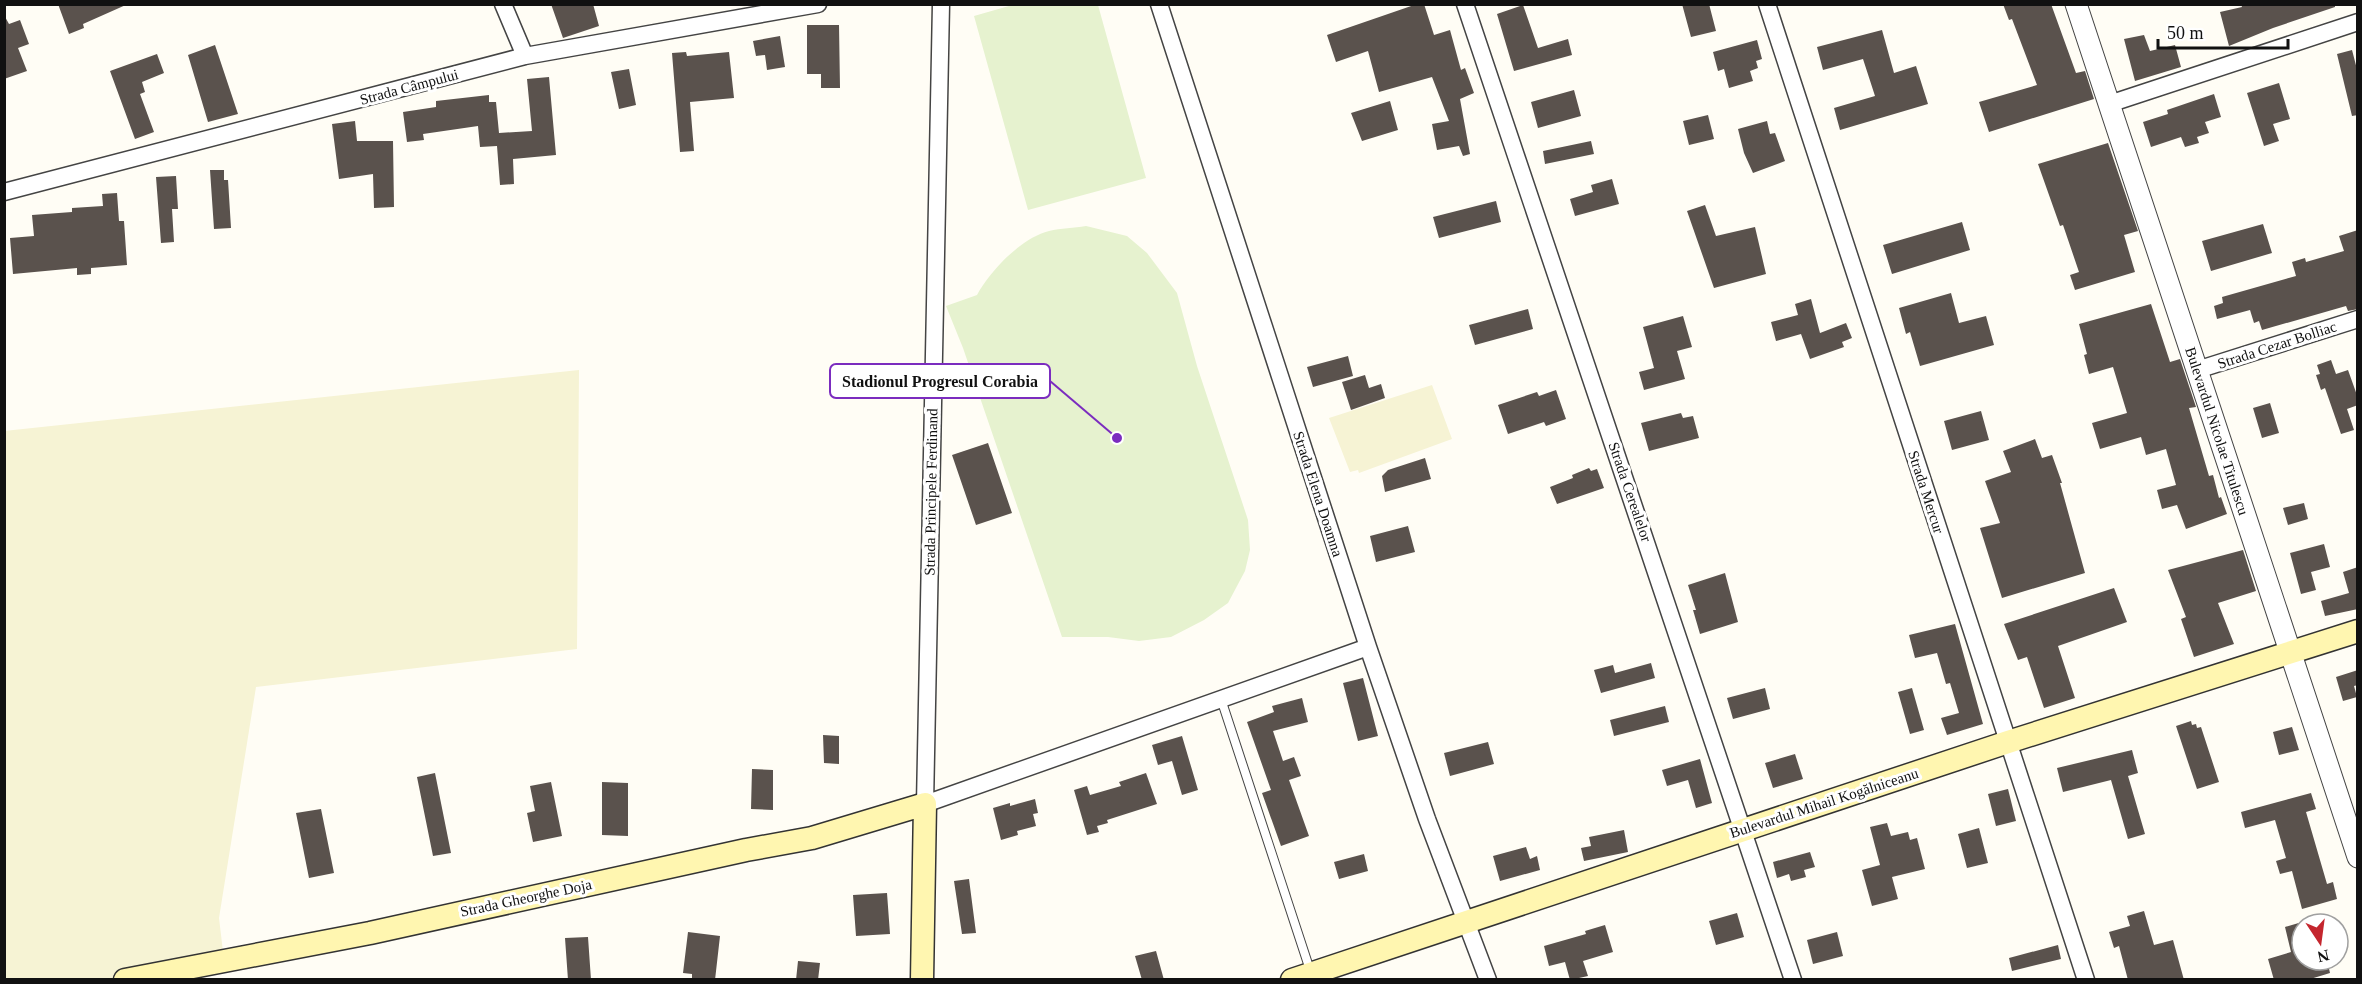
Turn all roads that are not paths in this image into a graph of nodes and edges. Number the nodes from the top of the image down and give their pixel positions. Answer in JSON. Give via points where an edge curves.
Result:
{"nodes":[{"id":1,"x":503,"y":4,"type":"edge"},
{"id":2,"x":818,"y":4,"type":"edge"},
{"id":3,"x":941,"y":4,"type":"edge"},
{"id":4,"x":1159,"y":4,"type":"edge"},
{"id":5,"x":1465,"y":4,"type":"edge"},
{"id":6,"x":1767,"y":4,"type":"edge"},
{"id":7,"x":2076,"y":4,"type":"edge"},
{"id":8,"x":2358,"y":22,"type":"edge"},
{"id":9,"x":525,"y":57,"type":"junction"},
{"id":10,"x":2109,"y":104,"type":"junction"},
{"id":11,"x":4,"y":192,"type":"edge"},
{"id":12,"x":2358,"y":319,"type":"edge"},
{"id":13,"x":2197,"y":370,"type":"junction"},
{"id":14,"x":2358,"y":631,"type":"edge"},
{"id":15,"x":1368,"y":647,"type":"junction"},
{"id":16,"x":2290,"y":653,"type":"junction"},
{"id":17,"x":1221,"y":699,"type":"junction"},
{"id":18,"x":2008,"y":742,"type":"junction"},
{"id":19,"x":925,"y":804,"type":"junction"},
{"id":20,"x":1744,"y":830,"type":"junction"},
{"id":21,"x":2358,"y":857,"type":"edge"},
{"id":22,"x":1467,"y":921,"type":"junction"},
{"id":23,"x":1302,"y":976,"type":"edge"},
{"id":24,"x":124,"y":980,"type":"edge"},
{"id":25,"x":922,"y":980,"type":"edge"},
{"id":26,"x":1488,"y":980,"type":"edge"},
{"id":27,"x":1793,"y":980,"type":"edge"},
{"id":28,"x":2086,"y":980,"type":"edge"}],
"edges":[{"from":1,"to":9,"type":"street"},
{"from":2,"to":9,"type":"street","name":"Strada Câmpului"},
{"from":3,"to":19,"type":"street","name":"Strada Principele Ferdinand"},
{"from":4,"to":15,"type":"street","name":"Strada Elena Doamna"},
{"from":5,"to":20,"type":"street","name":"Strada Cerealelor"},
{"from":6,"to":18,"type":"street","name":"Strada Mercur"},
{"from":7,"to":10,"type":"street","name":"Bulevardul Nicolae Titulescu"},
{"from":8,"to":10,"type":"street"},
{"from":9,"to":11,"type":"street","name":"Strada Câmpului"},
{"from":10,"to":13,"type":"street","name":"Bulevardul Nicolae Titulescu"},
{"from":12,"to":13,"type":"street","name":"Strada Cezar Bolliac"},
{"from":13,"to":16,"type":"street","name":"Bulevardul Nicolae Titulescu"},
{"from":14,"to":16,"type":"main road","name":"Bulevardul Mihail Kogălniceanu"},
{"from":15,"to":17,"type":"street"},
{"from":15,"to":22,"type":"street","name":"Strada Elena Doamna"},
{"from":16,"to":18,"type":"main road","name":"Bulevardul Mihail Kogălniceanu"},
{"from":16,"to":21,"type":"street","name":"Bulevardul Nicolae Titulescu"},
{"from":17,"to":19,"type":"street"},
{"from":17,"to":23,"type":"lane"},
{"from":18,"to":20,"type":"main road","name":"Bulevardul Mihail Kogălniceanu"},
{"from":18,"to":28,"type":"street","name":"Strada Mercur"},
{"from":19,"to":24,"type":"main road","name":"Strada Gheorghe Doja","via":[[812,838],[370,933]]},
{"from":19,"to":25,"type":"main road","name":"Strada Principele Ferdinand"},
{"from":20,"to":22,"type":"main road","name":"Bulevardul Mihail Kogălniceanu"},
{"from":20,"to":27,"type":"street","name":"Strada Cerealelor"},
{"from":22,"to":23,"type":"main road","name":"Bulevardul Mihail Kogălniceanu"},
{"from":22,"to":26,"type":"street","name":"Strada Elena Doamna"}]}
